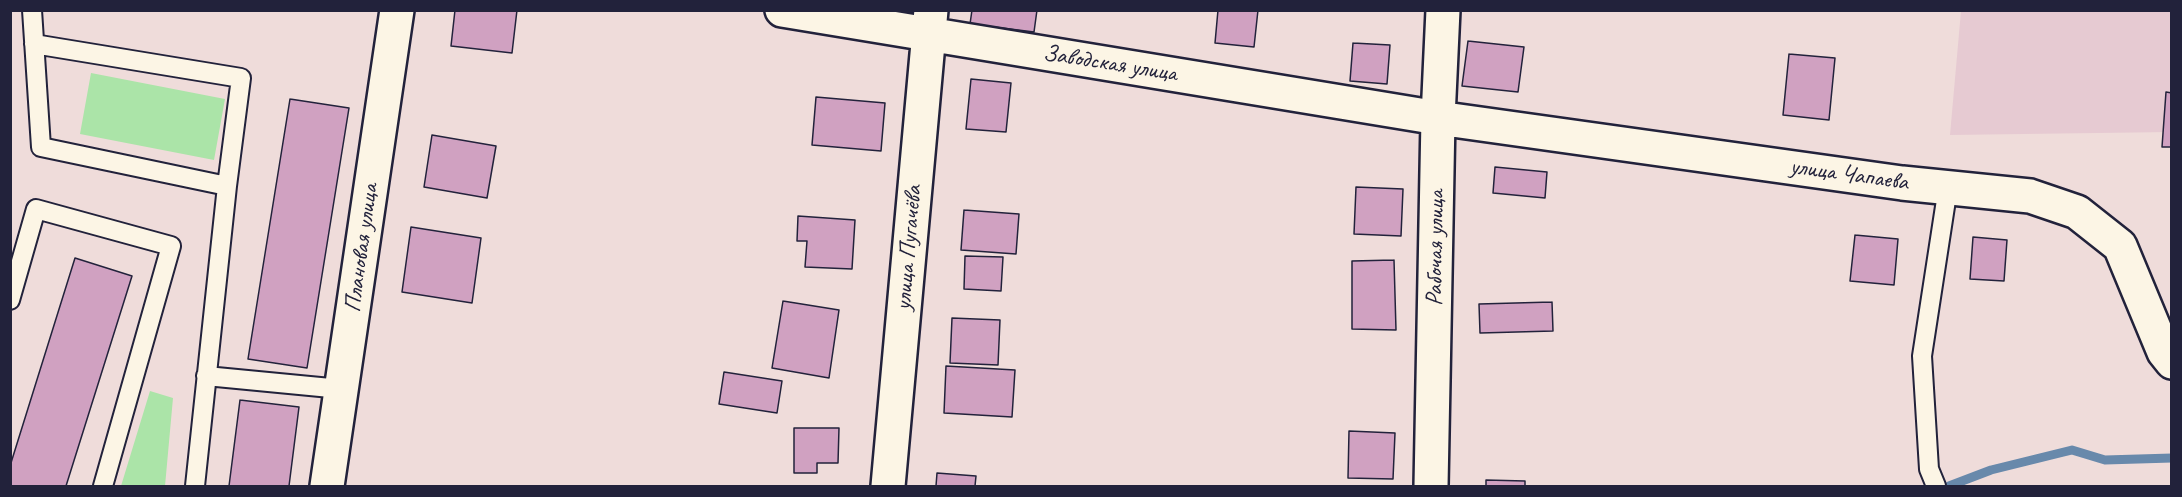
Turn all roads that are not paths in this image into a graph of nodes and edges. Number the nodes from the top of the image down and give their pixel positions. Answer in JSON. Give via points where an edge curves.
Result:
{"nodes":[{"id":1,"x":32,"y":10,"type":"edge"},
{"id":2,"x":397,"y":10,"type":"edge"},
{"id":3,"x":782,"y":10,"type":"edge"},
{"id":4,"x":1443,"y":10,"type":"edge"},
{"id":5,"x":929,"y":23,"type":"edge"},
{"id":6,"x":34,"y":44,"type":"junction"},
{"id":7,"x":1438,"y":118,"type":"junction"},
{"id":8,"x":226,"y":186,"type":"junction"},
{"id":9,"x":1948,"y":187,"type":"junction"},
{"id":10,"x":10,"y":300,"type":"edge"},
{"id":11,"x":2172,"y":362,"type":"edge"},
{"id":12,"x":206,"y":376,"type":"junction"},
{"id":13,"x":341,"y":389,"type":"junction"},
{"id":14,"x":102,"y":486,"type":"edge"},
{"id":15,"x":195,"y":486,"type":"edge"},
{"id":16,"x":327,"y":486,"type":"edge"},
{"id":17,"x":888,"y":486,"type":"edge"},
{"id":18,"x":1431,"y":486,"type":"edge"},
{"id":19,"x":1936,"y":486,"type":"edge"}],
"edges":[{"from":1,"to":6,"type":"lane"},
{"from":2,"to":13,"type":"street","name":"Плановая улица"},
{"from":3,"to":5,"type":"street","name":"Заводская улица"},
{"from":4,"to":7,"type":"street","name":"Рабочая улица"},
{"from":5,"to":7,"type":"street","name":"Заводская улица"},
{"from":5,"to":17,"type":"street","name":"улица Пугачёва"},
{"from":6,"to":8,"type":"lane","via":[[41,147]]},
{"from":6,"to":8,"type":"lane","via":[[241,78]]},
{"from":7,"to":9,"type":"street","name":"улица Чапаева"},
{"from":7,"to":18,"type":"street","name":"Рабочая улица"},
{"from":8,"to":12,"type":"lane"},
{"from":9,"to":11,"type":"street","name":"улица Чапаева","via":[[2030,196],[2077,212],[2121,246],[2164,352]]},
{"from":9,"to":19,"type":"lane","via":[[1922,356],[1929,469]]},
{"from":10,"to":14,"type":"lane","via":[[36,208],[171,246]]},
{"from":12,"to":13,"type":"lane"},
{"from":12,"to":15,"type":"lane"},
{"from":13,"to":16,"type":"street","name":"Плановая улица"}]}
